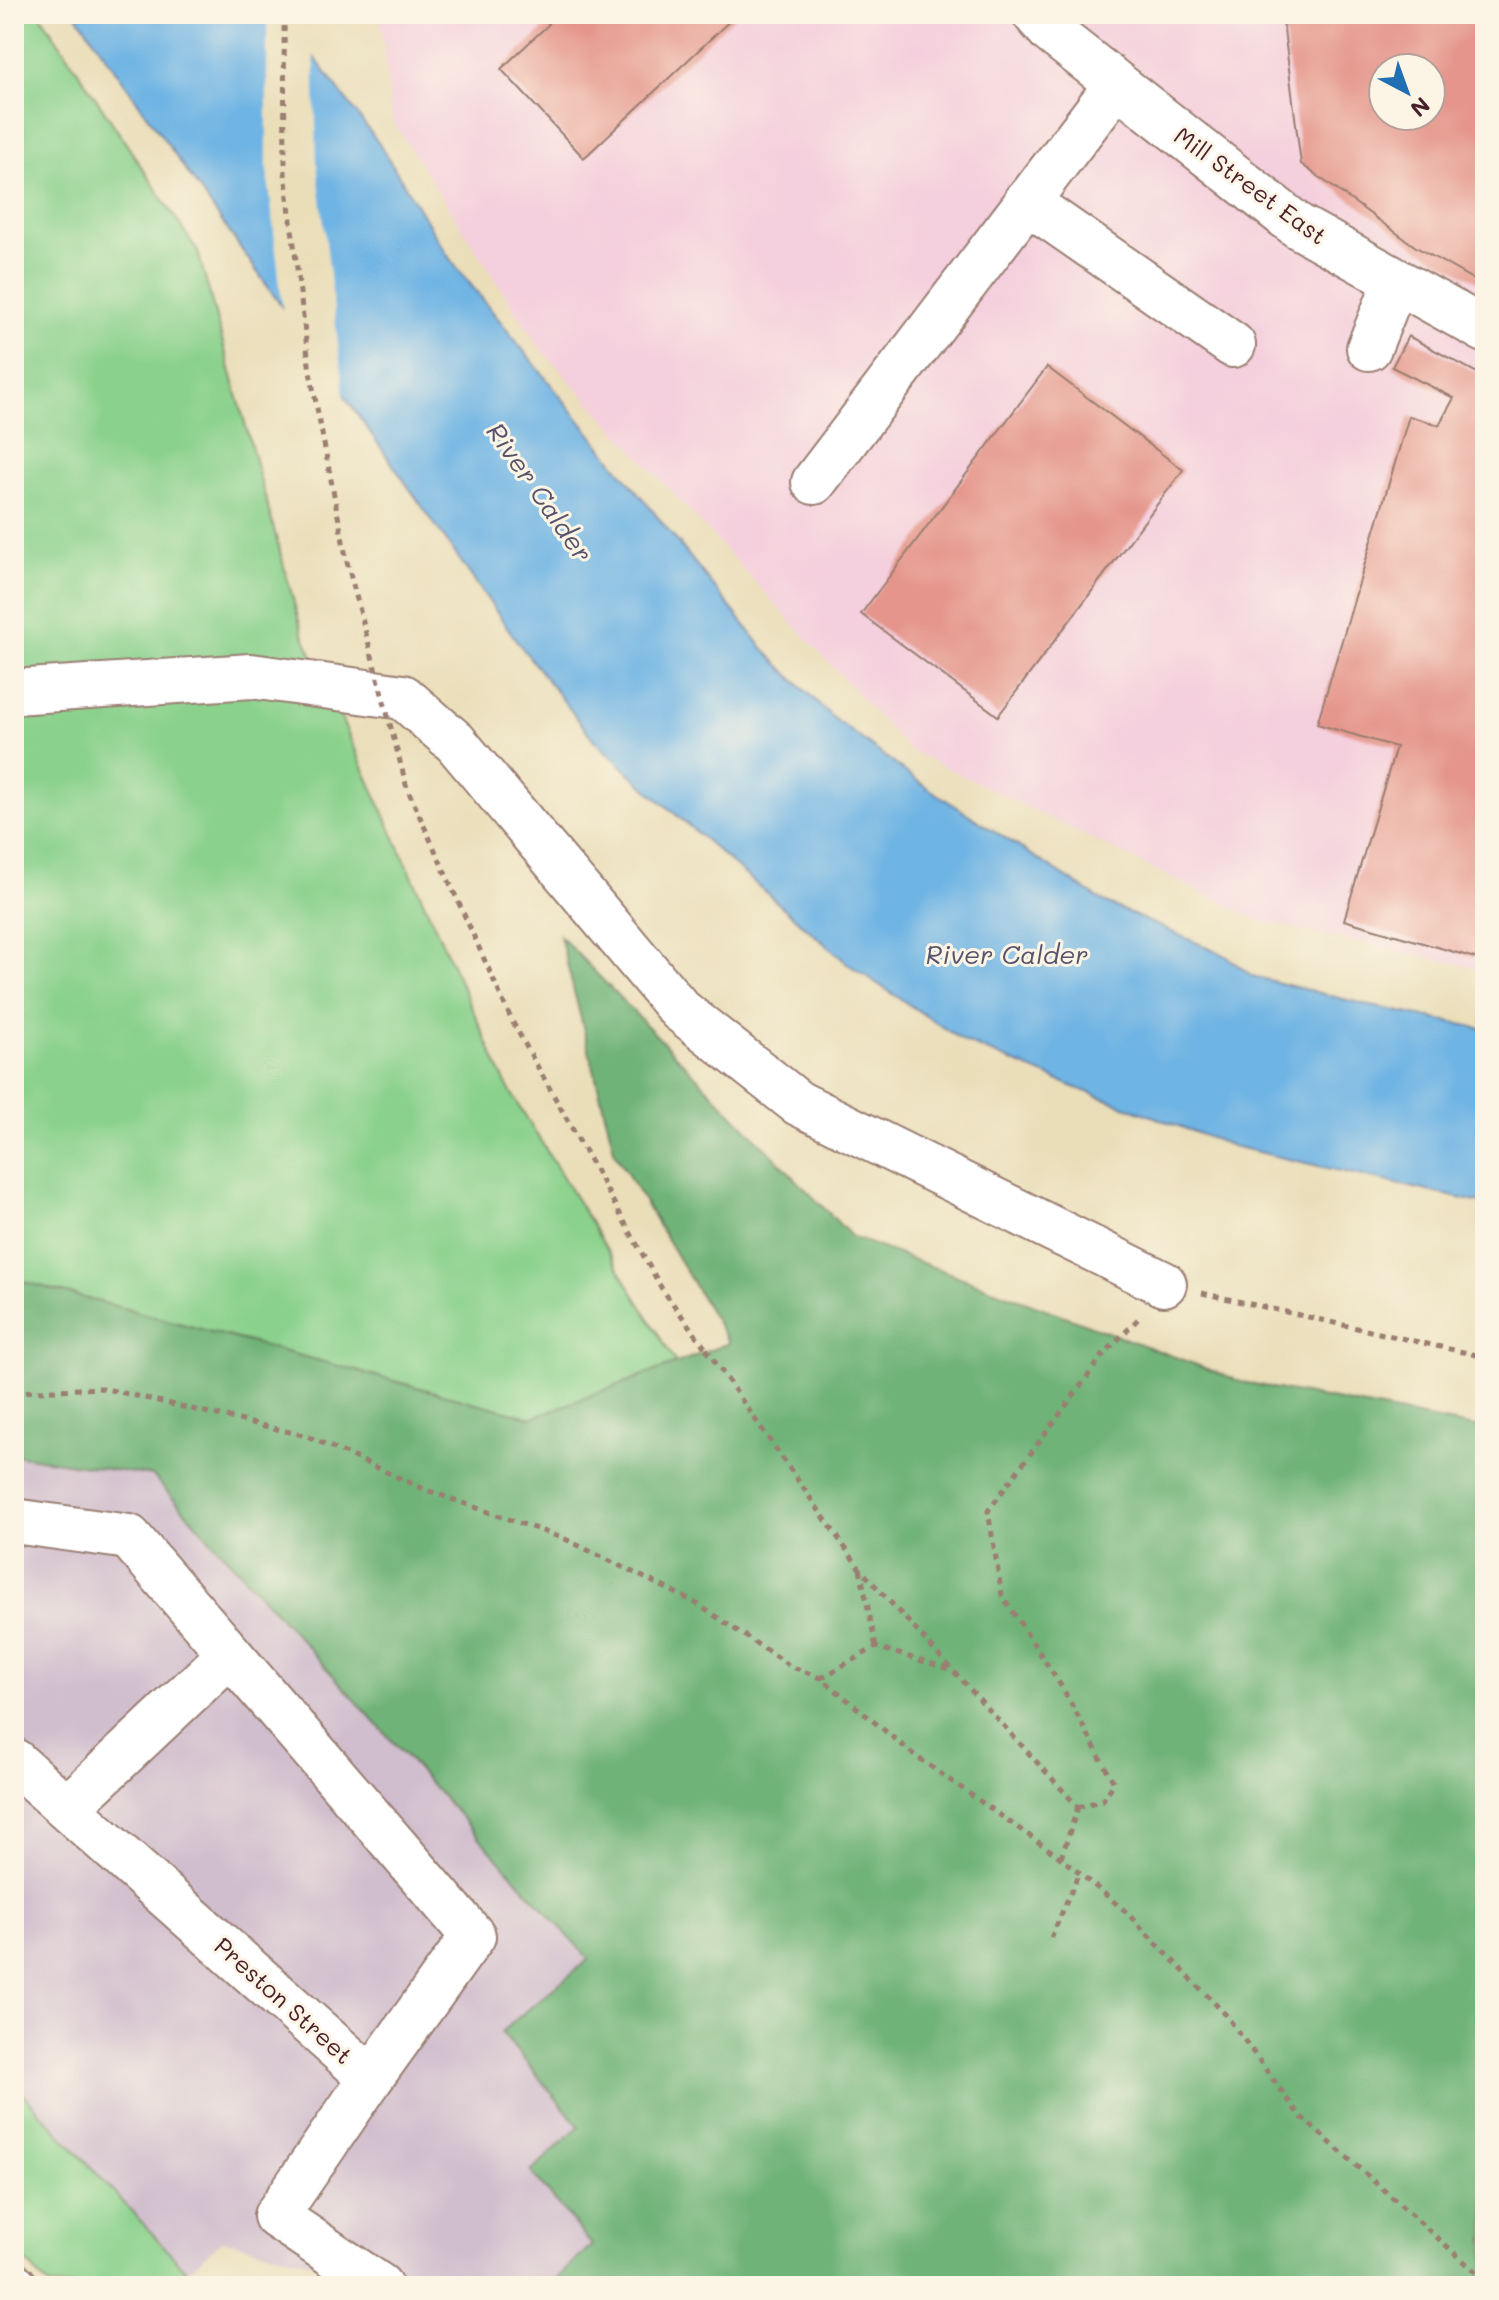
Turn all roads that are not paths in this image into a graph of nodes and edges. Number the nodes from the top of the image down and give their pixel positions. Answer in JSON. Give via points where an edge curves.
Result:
{"nodes":[{"id":1,"x":1054,"y":20,"type":"edge"},
{"id":2,"x":1117,"y":84,"type":"junction"},
{"id":3,"x":1026,"y":201,"type":"junction"},
{"id":4,"x":1396,"y":281,"type":"junction"},
{"id":5,"x":1485,"y":330,"type":"edge"},
{"id":6,"x":1233,"y":345,"type":"dead end"},
{"id":7,"x":1369,"y":348,"type":"dead end"},
{"id":8,"x":814,"y":482,"type":"dead end"},
{"id":9,"x":14,"y":692,"type":"edge"},
{"id":10,"x":1164,"y":1284,"type":"road end"},
{"id":11,"x":14,"y":1521,"type":"edge"},
{"id":12,"x":230,"y":1654,"type":"junction"},
{"id":13,"x":14,"y":1761,"type":"edge"},
{"id":14,"x":69,"y":1806,"type":"junction"},
{"id":15,"x":371,"y":2078,"type":"junction"},
{"id":16,"x":380,"y":2286,"type":"edge"}],
"edges":[{"from":1,"to":2,"type":"street","name":"Mill Street East"},
{"from":2,"to":3,"type":"street"},
{"from":2,"to":4,"type":"street","name":"Mill Street East","via":[[1298,226]]},
{"from":3,"to":6,"type":"street"},
{"from":3,"to":8,"type":"street"},
{"from":4,"to":5,"type":"street","name":"Mill Street East"},
{"from":4,"to":7,"type":"street"},
{"from":9,"to":10,"type":"street","via":[[251,676],[403,697],[455,742],[680,1010],[798,1103]]},
{"from":11,"to":12,"type":"street","via":[[129,1537]]},
{"from":12,"to":14,"type":"street"},
{"from":12,"to":15,"type":"street","via":[[473,1936]]},
{"from":13,"to":14,"type":"street","name":"Preston Street"},
{"from":14,"to":15,"type":"street","name":"Preston Street"},
{"from":15,"to":16,"type":"street","name":"Preston Street","via":[[276,2216]]}]}
